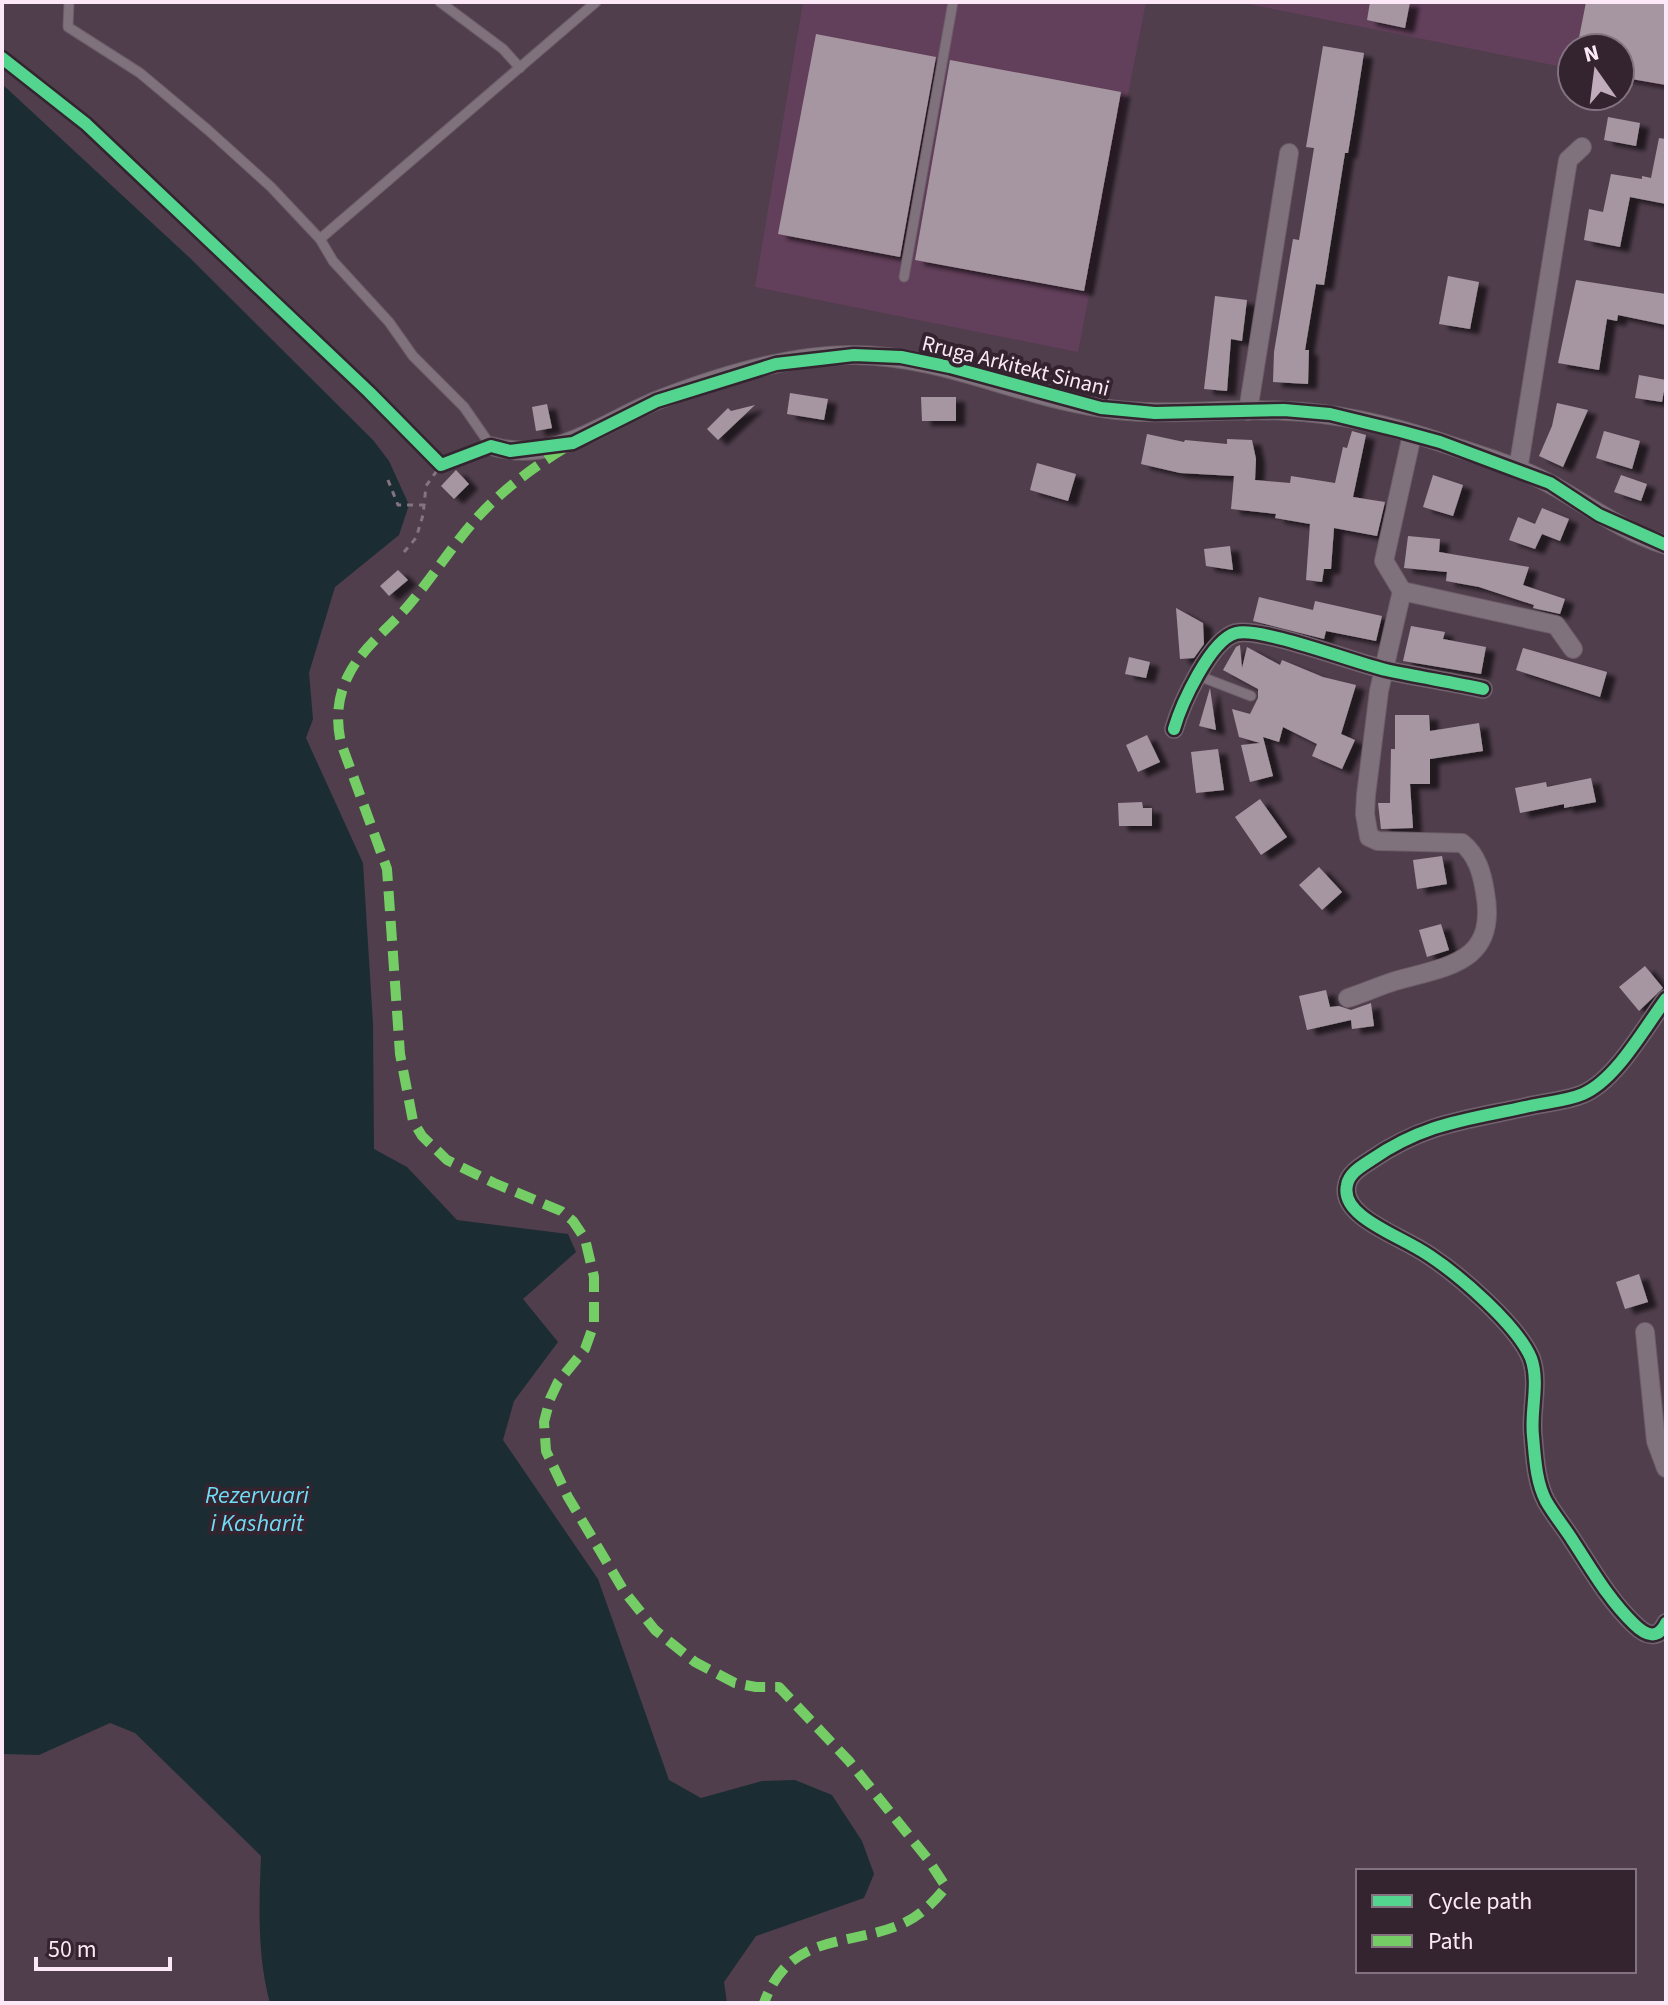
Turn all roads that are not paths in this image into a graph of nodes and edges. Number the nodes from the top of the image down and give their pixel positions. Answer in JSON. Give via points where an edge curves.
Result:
{"nodes":[{"id":1,"x":69,"y":2,"type":"edge"},
{"id":2,"x":440,"y":2,"type":"edge"},
{"id":3,"x":596,"y":2,"type":"edge"},
{"id":4,"x":953,"y":2,"type":"edge"},
{"id":5,"x":520,"y":68,"type":"junction"},
{"id":6,"x":1582,"y":147,"type":"dead end"},
{"id":7,"x":1289,"y":153,"type":"dead end"},
{"id":8,"x":320,"y":239,"type":"junction"},
{"id":9,"x":904,"y":277,"type":"dead end"},
{"id":10,"x":1248,"y":411,"type":"junction"},
{"id":11,"x":1412,"y":435,"type":"junction"},
{"id":12,"x":491,"y":446,"type":"joint"},
{"id":13,"x":1518,"y":470,"type":"junction"},
{"id":14,"x":1666,"y":545,"type":"edge"},
{"id":15,"x":1402,"y":591,"type":"junction"},
{"id":16,"x":1573,"y":649,"type":"dead end"},
{"id":17,"x":1384,"y":669,"type":"junction"},
{"id":18,"x":1199,"y":676,"type":"junction"},
{"id":19,"x":1483,"y":689,"type":"dead end"},
{"id":20,"x":1251,"y":696,"type":"dead end"},
{"id":21,"x":1174,"y":729,"type":"dead end"},
{"id":22,"x":1348,"y":998,"type":"dead end"},
{"id":23,"x":1666,"y":999,"type":"edge"},
{"id":24,"x":1645,"y":1332,"type":"dead end"},
{"id":25,"x":1666,"y":1468,"type":"edge"},
{"id":26,"x":1666,"y":1623,"type":"edge"}],
"edges":[{"from":1,"to":8,"type":"lane","via":[[68,27],[140,73],[208,130]]},
{"from":2,"to":5,"type":"lane"},
{"from":3,"to":5,"type":"lane"},
{"from":4,"to":9,"type":"lane"},
{"from":5,"to":8,"type":"lane"},
{"from":6,"to":13,"type":"street","via":[[1568,160]]},
{"from":7,"to":10,"type":"street"},
{"from":8,"to":12,"type":"lane","via":[[413,356],[464,407]]},
{"from":10,"to":11,"type":"street","name":"Rruga Arkitekt Sinani","via":[[1330,414]]},
{"from":10,"to":12,"type":"street","name":"Rruga Arkitekt Sinani","via":[[1101,408],[950,367],[854,355],[776,364],[715,381],[657,401],[573,443],[510,451]]},
{"from":11,"to":13,"type":"street","name":"Rruga Arkitekt Sinani"},
{"from":11,"to":15,"type":"street","via":[[1384,561]]},
{"from":13,"to":14,"type":"street","name":"Rruga Arkitekt Sinani"},
{"from":15,"to":16,"type":"street","via":[[1556,625]]},
{"from":15,"to":17,"type":"street"},
{"from":17,"to":18,"type":"street","via":[[1249,632],[1225,639]]},
{"from":17,"to":19,"type":"street"},
{"from":17,"to":22,"type":"street","via":[[1366,795],[1369,837],[1462,843],[1483,878],[1488,923],[1477,946],[1460,961]]},
{"from":18,"to":20,"type":"lane"},
{"from":18,"to":21,"type":"street"},
{"from":23,"to":26,"type":"street","via":[[1629,1051],[1584,1094],[1444,1123],[1415,1134],[1359,1168],[1346,1191],[1362,1216],[1429,1255],[1517,1335],[1535,1374],[1532,1428],[1546,1500],[1623,1613],[1653,1636]]},
{"from":24,"to":25,"type":"street","via":[[1656,1441]]}]}
